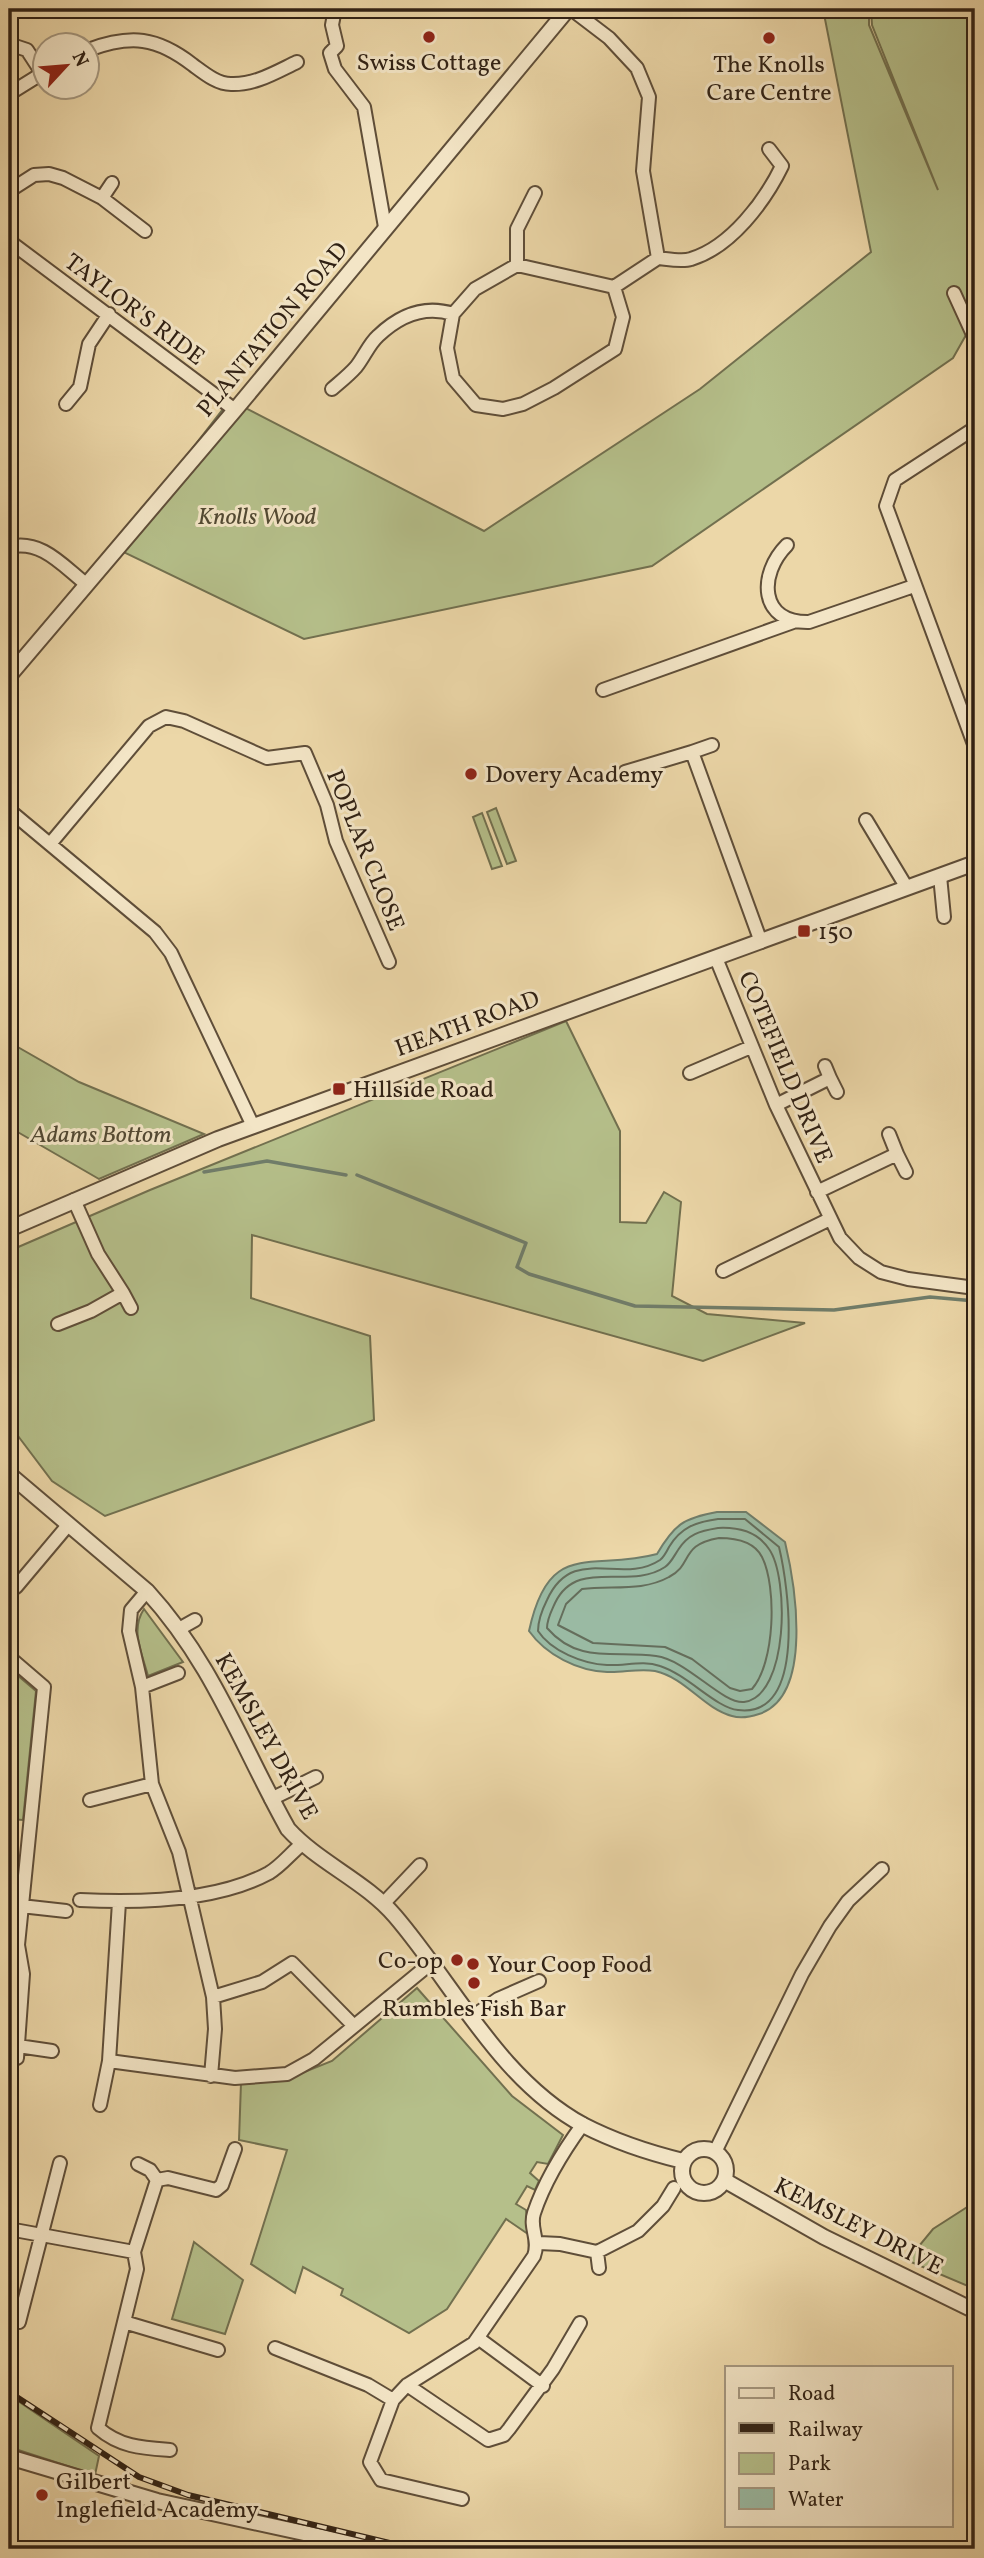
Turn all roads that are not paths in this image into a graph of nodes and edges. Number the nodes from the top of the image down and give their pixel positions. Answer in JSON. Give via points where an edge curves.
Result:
{"nodes":[{"id":1,"x":335,"y":9,"type":"edge"},
{"id":2,"x":570,"y":9,"type":"edge"},
{"id":3,"x":9,"y":44,"type":"edge"},
{"id":4,"x":102,"y":47,"type":"edge"},
{"id":5,"x":32,"y":56,"type":"edge"},
{"id":6,"x":297,"y":62,"type":"dead end"},
{"id":7,"x":32,"y":80,"type":"edge"},
{"id":8,"x":9,"y":94,"type":"edge"},
{"id":9,"x":769,"y":149,"type":"dead end"},
{"id":10,"x":112,"y":183,"type":"dead end"},
{"id":11,"x":9,"y":191,"type":"edge"},
{"id":12,"x":535,"y":193,"type":"dead end"},
{"id":13,"x":102,"y":198,"type":"junction"},
{"id":14,"x":385,"y":228,"type":"junction"},
{"id":15,"x":145,"y":230,"type":"dead end"},
{"id":16,"x":9,"y":241,"type":"edge"},
{"id":17,"x":658,"y":258,"type":"junction"},
{"id":18,"x":517,"y":265,"type":"junction"},
{"id":19,"x":614,"y":287,"type":"junction"},
{"id":20,"x":954,"y":293,"type":"dead end"},
{"id":21,"x":109,"y":314,"type":"junction"},
{"id":22,"x":453,"y":314,"type":"junction"},
{"id":23,"x":975,"y":339,"type":"edge"},
{"id":24,"x":332,"y":389,"type":"dead end"},
{"id":25,"x":66,"y":404,"type":"dead end"},
{"id":26,"x":235,"y":410,"type":"junction"},
{"id":27,"x":975,"y":428,"type":"edge"},
{"id":28,"x":787,"y":545,"type":"dead end"},
{"id":29,"x":9,"y":547,"type":"edge"},
{"id":30,"x":86,"y":584,"type":"junction"},
{"id":31,"x":914,"y":586,"type":"junction"},
{"id":32,"x":793,"y":622,"type":"junction"},
{"id":33,"x":9,"y":676,"type":"edge"},
{"id":34,"x":603,"y":690,"type":"dead end"},
{"id":35,"x":712,"y":745,"type":"dead end"},
{"id":36,"x":975,"y":747,"type":"edge"},
{"id":37,"x":692,"y":752,"type":"junction"},
{"id":38,"x":625,"y":772,"type":"dead end"},
{"id":39,"x":9,"y":810,"type":"edge"},
{"id":40,"x":866,"y":820,"type":"dead end"},
{"id":41,"x":50,"y":844,"type":"junction"},
{"id":42,"x":975,"y":863,"type":"edge"},
{"id":43,"x":940,"y":876,"type":"junction"},
{"id":44,"x":907,"y":888,"type":"junction"},
{"id":45,"x":944,"y":917,"type":"dead end"},
{"id":46,"x":761,"y":942,"type":"junction"},
{"id":47,"x":716,"y":958,"type":"junction"},
{"id":48,"x":389,"y":962,"type":"dead end"},
{"id":49,"x":751,"y":1047,"type":"junction"},
{"id":50,"x":691,"y":1073,"type":"dead end"},
{"id":51,"x":837,"y":1091,"type":"dead end"},
{"id":52,"x":776,"y":1105,"type":"junction"},
{"id":53,"x":253,"y":1126,"type":"junction"},
{"id":54,"x":888,"y":1134,"type":"dead end"},
{"id":55,"x":897,"y":1154,"type":"junction"},
{"id":56,"x":906,"y":1172,"type":"dead end"},
{"id":57,"x":817,"y":1192,"type":"junction"},
{"id":58,"x":74,"y":1200,"type":"junction"},
{"id":59,"x":830,"y":1219,"type":"junction"},
{"id":60,"x":9,"y":1229,"type":"edge"},
{"id":61,"x":723,"y":1271,"type":"dead end"},
{"id":62,"x":975,"y":1288,"type":"edge"},
{"id":63,"x":123,"y":1293,"type":"junction"},
{"id":64,"x":131,"y":1308,"type":"dead end"},
{"id":65,"x":58,"y":1324,"type":"dead end"},
{"id":66,"x":9,"y":1474,"type":"edge"},
{"id":67,"x":69,"y":1524,"type":"junction"},
{"id":68,"x":16,"y":1587,"type":"dead end"},
{"id":69,"x":147,"y":1591,"type":"junction"},
{"id":70,"x":195,"y":1619,"type":"dead end"},
{"id":71,"x":179,"y":1629,"type":"junction"},
{"id":72,"x":9,"y":1657,"type":"edge"},
{"id":73,"x":178,"y":1673,"type":"dead end"},
{"id":74,"x":142,"y":1686,"type":"junction"},
{"id":75,"x":316,"y":1777,"type":"dead end"},
{"id":76,"x":152,"y":1784,"type":"junction"},
{"id":77,"x":271,"y":1799,"type":"junction"},
{"id":78,"x":90,"y":1800,"type":"dead end"},
{"id":79,"x":302,"y":1844,"type":"junction"},
{"id":80,"x":420,"y":1865,"type":"dead end"},
{"id":81,"x":882,"y":1869,"type":"dead end"},
{"id":82,"x":190,"y":1895,"type":"junction"},
{"id":83,"x":80,"y":1900,"type":"dead end"},
{"id":84,"x":119,"y":1902,"type":"junction"},
{"id":85,"x":383,"y":1904,"type":"junction"},
{"id":86,"x":21,"y":1906,"type":"junction"},
{"id":87,"x":66,"y":1910,"type":"dead end"},
{"id":88,"x":14,"y":1924,"type":"edge"},
{"id":89,"x":431,"y":1963,"type":"junction"},
{"id":90,"x":539,"y":1981,"type":"dead end"},
{"id":91,"x":213,"y":1997,"type":"junction"},
{"id":92,"x":472,"y":2017,"type":"junction"},
{"id":93,"x":353,"y":2025,"type":"junction"},
{"id":94,"x":52,"y":2051,"type":"dead end"},
{"id":95,"x":109,"y":2061,"type":"junction"},
{"id":96,"x":211,"y":2076,"type":"junction"},
{"id":97,"x":100,"y":2105,"type":"dead end"},
{"id":98,"x":583,"y":2124,"type":"junction"},
{"id":99,"x":235,"y":2149,"type":"dead end"},
{"id":100,"x":715,"y":2151,"type":"junction"},
{"id":101,"x":683,"y":2161,"type":"junction"},
{"id":102,"x":60,"y":2162,"type":"dead end"},
{"id":103,"x":138,"y":2164,"type":"dead end"},
{"id":104,"x":157,"y":2180,"type":"junction"},
{"id":105,"x":724,"y":2180,"type":"junction"},
{"id":106,"x":674,"y":2188,"type":"dead end"},
{"id":107,"x":9,"y":2229,"type":"edge"},
{"id":108,"x":41,"y":2234,"type":"junction"},
{"id":109,"x":539,"y":2243,"type":"junction"},
{"id":110,"x":134,"y":2252,"type":"junction"},
{"id":111,"x":597,"y":2252,"type":"junction"},
{"id":112,"x":599,"y":2268,"type":"dead end"},
{"id":113,"x":975,"y":2311,"type":"edge"},
{"id":114,"x":19,"y":2322,"type":"dead end"},
{"id":115,"x":124,"y":2322,"type":"junction"},
{"id":116,"x":580,"y":2323,"type":"dead end"},
{"id":117,"x":478,"y":2338,"type":"junction"},
{"id":118,"x":275,"y":2348,"type":"dead end"},
{"id":119,"x":218,"y":2350,"type":"dead end"},
{"id":120,"x":407,"y":2385,"type":"junction"},
{"id":121,"x":542,"y":2385,"type":"junction"},
{"id":122,"x":393,"y":2400,"type":"junction"},
{"id":123,"x":170,"y":2450,"type":"dead end"},
{"id":124,"x":9,"y":2457,"type":"edge"},
{"id":125,"x":462,"y":2499,"type":"dead end"},
{"id":126,"x":378,"y":2549,"type":"edge"}],
"edges":[{"from":1,"to":14,"type":"street","via":[[332,25],[337,46],[330,53],[335,69],[364,107]]},
{"from":2,"to":14,"type":"street","name":"PLANTATION ROAD"},
{"from":2,"to":17,"type":"street","via":[[609,38],[637,68],[649,97],[643,171]]},
{"from":3,"to":5,"type":"street"},
{"from":4,"to":6,"type":"street","via":[[133,39],[162,44],[207,76],[229,85],[255,82]]},
{"from":7,"to":8,"type":"street"},
{"from":9,"to":17,"type":"street","via":[[782,166],[756,210],[717,245],[690,260]]},
{"from":10,"to":13,"type":"street"},
{"from":11,"to":13,"type":"street","via":[[34,175],[49,174]]},
{"from":12,"to":18,"type":"street","via":[[517,229]]},
{"from":13,"to":15,"type":"street"},
{"from":14,"to":26,"type":"street","name":"PLANTATION ROAD"},
{"from":16,"to":21,"type":"street","name":"TAYLOR'S RIDE"},
{"from":17,"to":19,"type":"street"},
{"from":18,"to":19,"type":"street"},
{"from":18,"to":22,"type":"street","via":[[475,289]]},
{"from":19,"to":22,"type":"street","via":[[622,317],[615,349],[554,388],[503,409],[476,405],[453,378],[447,348]]},
{"from":20,"to":23,"type":"street"},
{"from":21,"to":25,"type":"street","via":[[89,344],[80,387]]},
{"from":21,"to":26,"type":"street","name":"TAYLOR'S RIDE"},
{"from":22,"to":24,"type":"street","via":[[435,308],[394,323]]},
{"from":26,"to":30,"type":"street","name":"PLANTATION ROAD"},
{"from":27,"to":31,"type":"street","via":[[895,480],[886,506]]},
{"from":28,"to":32,"type":"street","via":[[768,573],[767,592],[776,611]]},
{"from":29,"to":30,"type":"street","via":[[22,543],[42,548]]},
{"from":30,"to":33,"type":"street","name":"PLANTATION ROAD"},
{"from":31,"to":32,"type":"street","via":[[809,622]]},
{"from":31,"to":36,"type":"street"},
{"from":32,"to":34,"type":"street"},
{"from":35,"to":37,"type":"street"},
{"from":37,"to":38,"type":"street"},
{"from":37,"to":46,"type":"street"},
{"from":39,"to":41,"type":"street"},
{"from":40,"to":44,"type":"street"},
{"from":41,"to":48,"type":"street","name":"POPLAR CLOSE","via":[[149,726],[166,717],[267,758],[309,751],[336,841]]},
{"from":41,"to":53,"type":"street","via":[[155,932],[171,953]]},
{"from":42,"to":43,"type":"street","name":"HEATH ROAD"},
{"from":43,"to":44,"type":"street","name":"HEATH ROAD"},
{"from":43,"to":45,"type":"street"},
{"from":44,"to":46,"type":"street","name":"HEATH ROAD"},
{"from":46,"to":47,"type":"street","name":"HEATH ROAD"},
{"from":47,"to":49,"type":"street","name":"COTEFIELD DRIVE"},
{"from":47,"to":53,"type":"street","name":"HEATH ROAD"},
{"from":49,"to":50,"type":"street"},
{"from":49,"to":52,"type":"street","name":"COTEFIELD DRIVE"},
{"from":51,"to":52,"type":"street","via":[[828,1072]]},
{"from":52,"to":57,"type":"street","name":"COTEFIELD DRIVE"},
{"from":53,"to":58,"type":"street","name":"HEATH ROAD"},
{"from":54,"to":55,"type":"street"},
{"from":55,"to":56,"type":"street"},
{"from":55,"to":57,"type":"street","name":"COTEFIELD DRIVE"},
{"from":57,"to":59,"type":"street","name":"COTEFIELD DRIVE"},
{"from":58,"to":60,"type":"street","name":"HEATH ROAD"},
{"from":58,"to":63,"type":"street","via":[[98,1254]]},
{"from":59,"to":61,"type":"street"},
{"from":59,"to":62,"type":"street","name":"COTEFIELD DRIVE","via":[[859,1258],[881,1272]]},
{"from":63,"to":64,"type":"street"},
{"from":63,"to":65,"type":"street"},
{"from":66,"to":67,"type":"street","name":"KEMSLEY DRIVE"},
{"from":67,"to":68,"type":"street"},
{"from":67,"to":69,"type":"street","name":"KEMSLEY DRIVE"},
{"from":69,"to":71,"type":"street","name":"KEMSLEY DRIVE"},
{"from":69,"to":74,"type":"street","via":[[131,1611],[129,1632]]},
{"from":70,"to":71,"type":"street"},
{"from":71,"to":77,"type":"street","name":"KEMSLEY DRIVE","via":[[224,1700]]},
{"from":72,"to":86,"type":"street","via":[[44,1687]]},
{"from":73,"to":74,"type":"street"},
{"from":74,"to":76,"type":"street"},
{"from":75,"to":77,"type":"street"},
{"from":76,"to":78,"type":"street"},
{"from":76,"to":82,"type":"street","via":[[179,1852]]},
{"from":77,"to":79,"type":"street","name":"KEMSLEY DRIVE"},
{"from":79,"to":82,"type":"street","via":[[272,1871],[253,1880]]},
{"from":79,"to":85,"type":"street","name":"KEMSLEY DRIVE"},
{"from":80,"to":85,"type":"street"},
{"from":81,"to":100,"type":"street","via":[[848,1901],[830,1926]]},
{"from":82,"to":84,"type":"street"},
{"from":82,"to":91,"type":"street"},
{"from":83,"to":84,"type":"street"},
{"from":84,"to":95,"type":"street"},
{"from":85,"to":89,"type":"street","name":"KEMSLEY DRIVE"},
{"from":86,"to":87,"type":"street"},
{"from":86,"to":88,"type":"street"},
{"from":88,"to":94,"type":"street","via":[[23,1974],[18,2052]]},
{"from":89,"to":92,"type":"street","name":"KEMSLEY DRIVE"},
{"from":89,"to":93,"type":"street"},
{"from":90,"to":92,"type":"street","via":[[498,1999]]},
{"from":91,"to":93,"type":"street","via":[[262,1982],[292,1963]]},
{"from":91,"to":96,"type":"street"},
{"from":92,"to":98,"type":"street","name":"KEMSLEY DRIVE","via":[[510,2066]]},
{"from":93,"to":96,"type":"street","via":[[314,2059],[287,2074]]},
{"from":95,"to":96,"type":"street"},
{"from":95,"to":97,"type":"street"},
{"from":98,"to":101,"type":"street","name":"KEMSLEY DRIVE"},
{"from":98,"to":109,"type":"street","via":[[533,2216]]},
{"from":99,"to":104,"type":"street","via":[[216,2190],[168,2178]]},
{"from":100,"to":101,"type":"street","via":[[696,2150]]},
{"from":100,"to":105,"type":"street","via":[[725,2163]]},
{"from":101,"to":105,"type":"street","via":[[683,2178],[694,2191],[711,2192]]},
{"from":102,"to":108,"type":"street"},
{"from":103,"to":104,"type":"street"},
{"from":104,"to":110,"type":"street"},
{"from":105,"to":113,"type":"street","name":"KEMSLEY DRIVE","via":[[824,2237]]},
{"from":106,"to":111,"type":"street","via":[[638,2231]]},
{"from":107,"to":108,"type":"street"},
{"from":108,"to":110,"type":"street"},
{"from":108,"to":114,"type":"street"},
{"from":109,"to":111,"type":"street"},
{"from":109,"to":117,"type":"street"},
{"from":110,"to":115,"type":"street","via":[[137,2269]]},
{"from":111,"to":112,"type":"street"},
{"from":115,"to":119,"type":"street"},
{"from":115,"to":123,"type":"street","via":[[98,2428],[132,2447]]},
{"from":116,"to":121,"type":"street"},
{"from":117,"to":120,"type":"street"},
{"from":117,"to":121,"type":"street"},
{"from":118,"to":122,"type":"street","via":[[368,2385]]},
{"from":120,"to":121,"type":"street","via":[[488,2440],[504,2435]]},
{"from":120,"to":122,"type":"street"},
{"from":122,"to":125,"type":"street","via":[[370,2462],[373,2471],[381,2480]]},
{"from":124,"to":126,"type":"street","via":[[157,2501]]}]}
